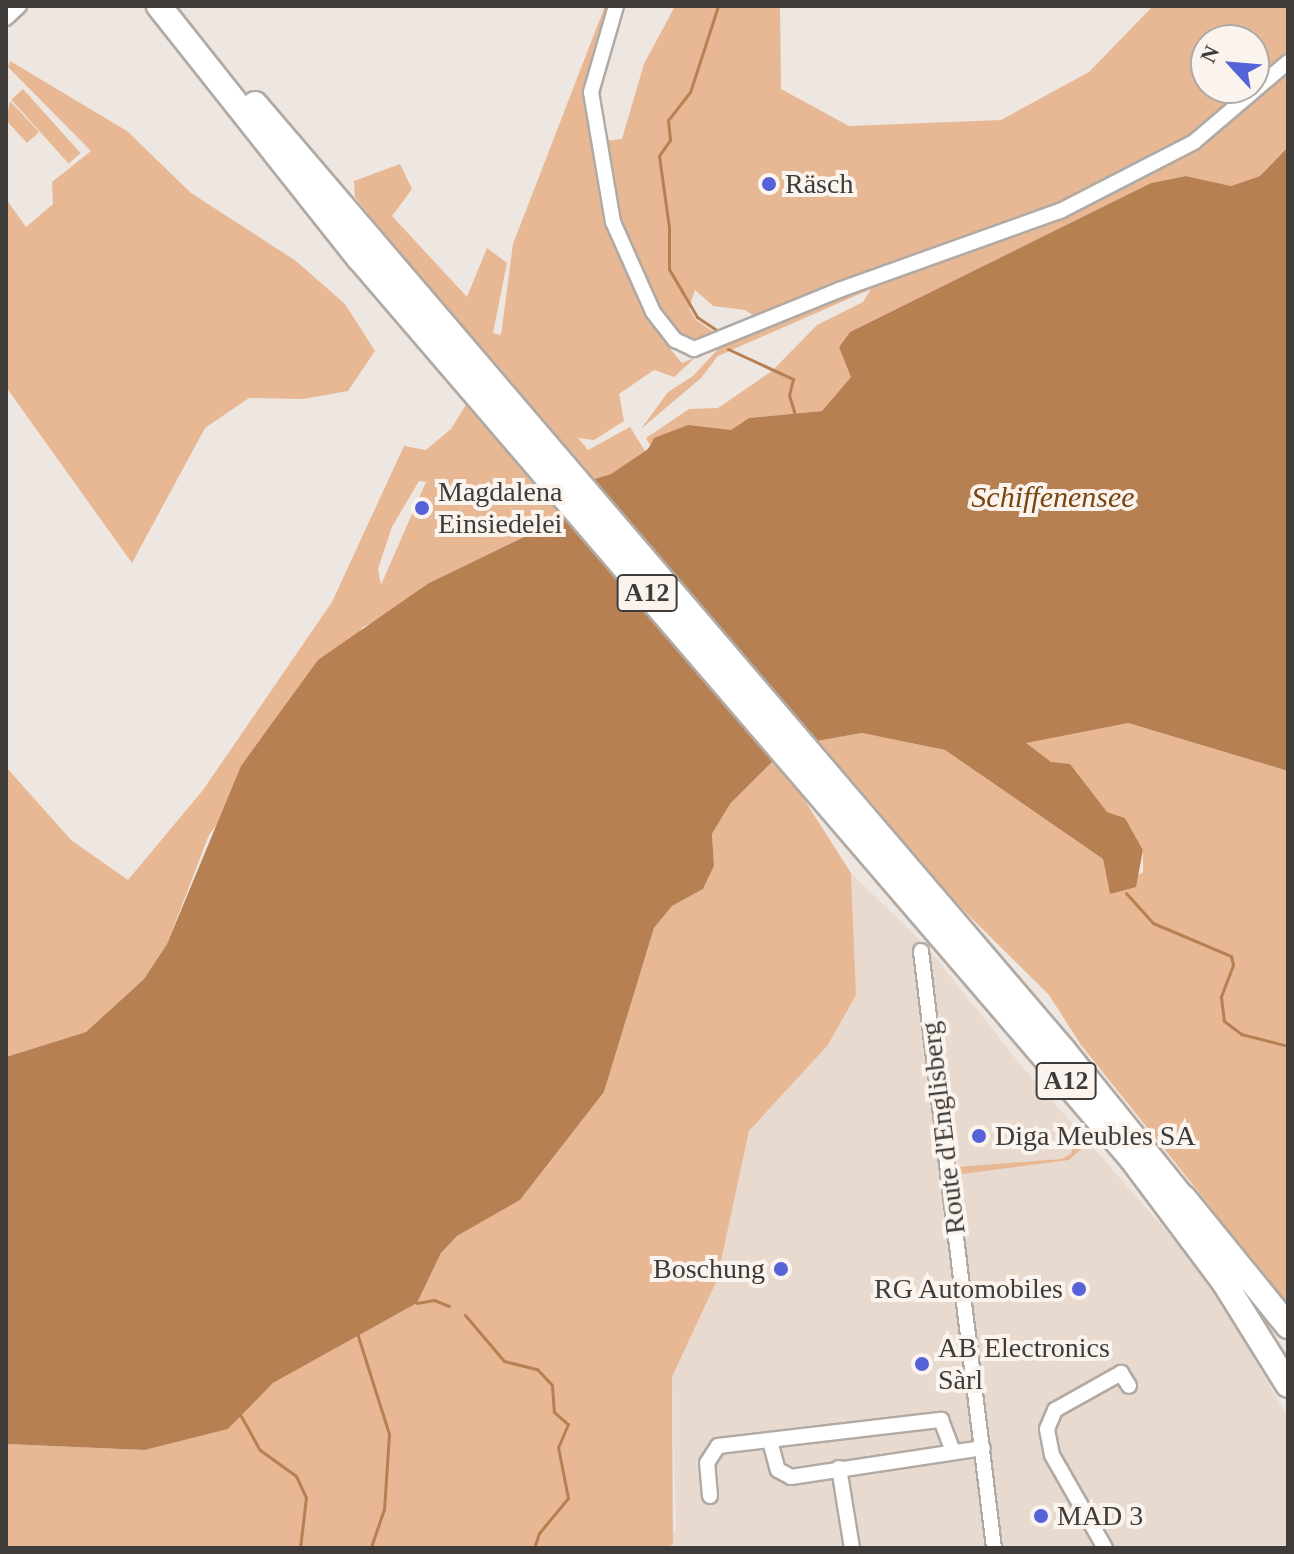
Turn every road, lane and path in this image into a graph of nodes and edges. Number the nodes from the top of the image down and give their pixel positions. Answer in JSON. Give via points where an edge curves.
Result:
{"nodes":[{"id":1,"x":19,"y":6,"type":"edge"},
{"id":2,"x":159,"y":6,"type":"edge"},
{"id":3,"x":180,"y":6,"type":"edge"},
{"id":4,"x":616,"y":6,"type":"edge"},
{"id":5,"x":6,"y":18,"type":"edge"},
{"id":6,"x":1288,"y":62,"type":"edge"},
{"id":7,"x":482,"y":386,"type":"junction"},
{"id":8,"x":827,"y":788,"type":"junction"},
{"id":9,"x":921,"y":951,"type":"dead end"},
{"id":10,"x":1178,"y":1190,"type":"junction"},
{"id":11,"x":1288,"y":1326,"type":"edge"},
{"id":12,"x":1288,"y":1352,"type":"edge"},
{"id":13,"x":1288,"y":1385,"type":"edge"},
{"id":14,"x":1129,"y":1386,"type":"dead end"},
{"id":15,"x":770,"y":1441,"type":"junction"},
{"id":16,"x":983,"y":1448,"type":"junction"},
{"id":17,"x":952,"y":1449,"type":"junction"},
{"id":18,"x":839,"y":1468,"type":"junction"},
{"id":19,"x":710,"y":1496,"type":"dead end"},
{"id":20,"x":852,"y":1548,"type":"edge"},
{"id":21,"x":994,"y":1548,"type":"edge"},
{"id":22,"x":1105,"y":1548,"type":"edge"}],
"edges":[{"from":1,"to":5,"type":"street"},
{"from":2,"to":7,"type":"highway","number":"A12","via":[[281,163]]},
{"from":3,"to":7,"type":"highway","number":"A12"},
{"from":4,"to":6,"type":"street","via":[[591,104],[613,222],[653,312],[675,340],[694,349],[839,290],[1060,211],[1194,142]]},
{"from":7,"to":8,"type":"highway","number":"A12"},
{"from":8,"to":10,"type":"highway","number":"A12"},
{"from":8,"to":13,"type":"highway","number":"A12","via":[[1132,1159],[1208,1259]]},
{"from":9,"to":16,"type":"street","name":"Route d'Englisberg"},
{"from":10,"to":11,"type":"highway"},
{"from":10,"to":12,"type":"highway","number":"A12"},
{"from":14,"to":22,"type":"street","via":[[1121,1373],[1055,1410],[1047,1429],[1052,1455]]},
{"from":15,"to":17,"type":"street","via":[[941,1420]]},
{"from":15,"to":18,"type":"street","via":[[778,1470],[791,1477]]},
{"from":15,"to":19,"type":"street","via":[[718,1446],[707,1463]]},
{"from":16,"to":17,"type":"street"},
{"from":16,"to":21,"type":"street","name":"Route d'Englisberg"},
{"from":17,"to":18,"type":"street"},
{"from":18,"to":20,"type":"street"}]}
